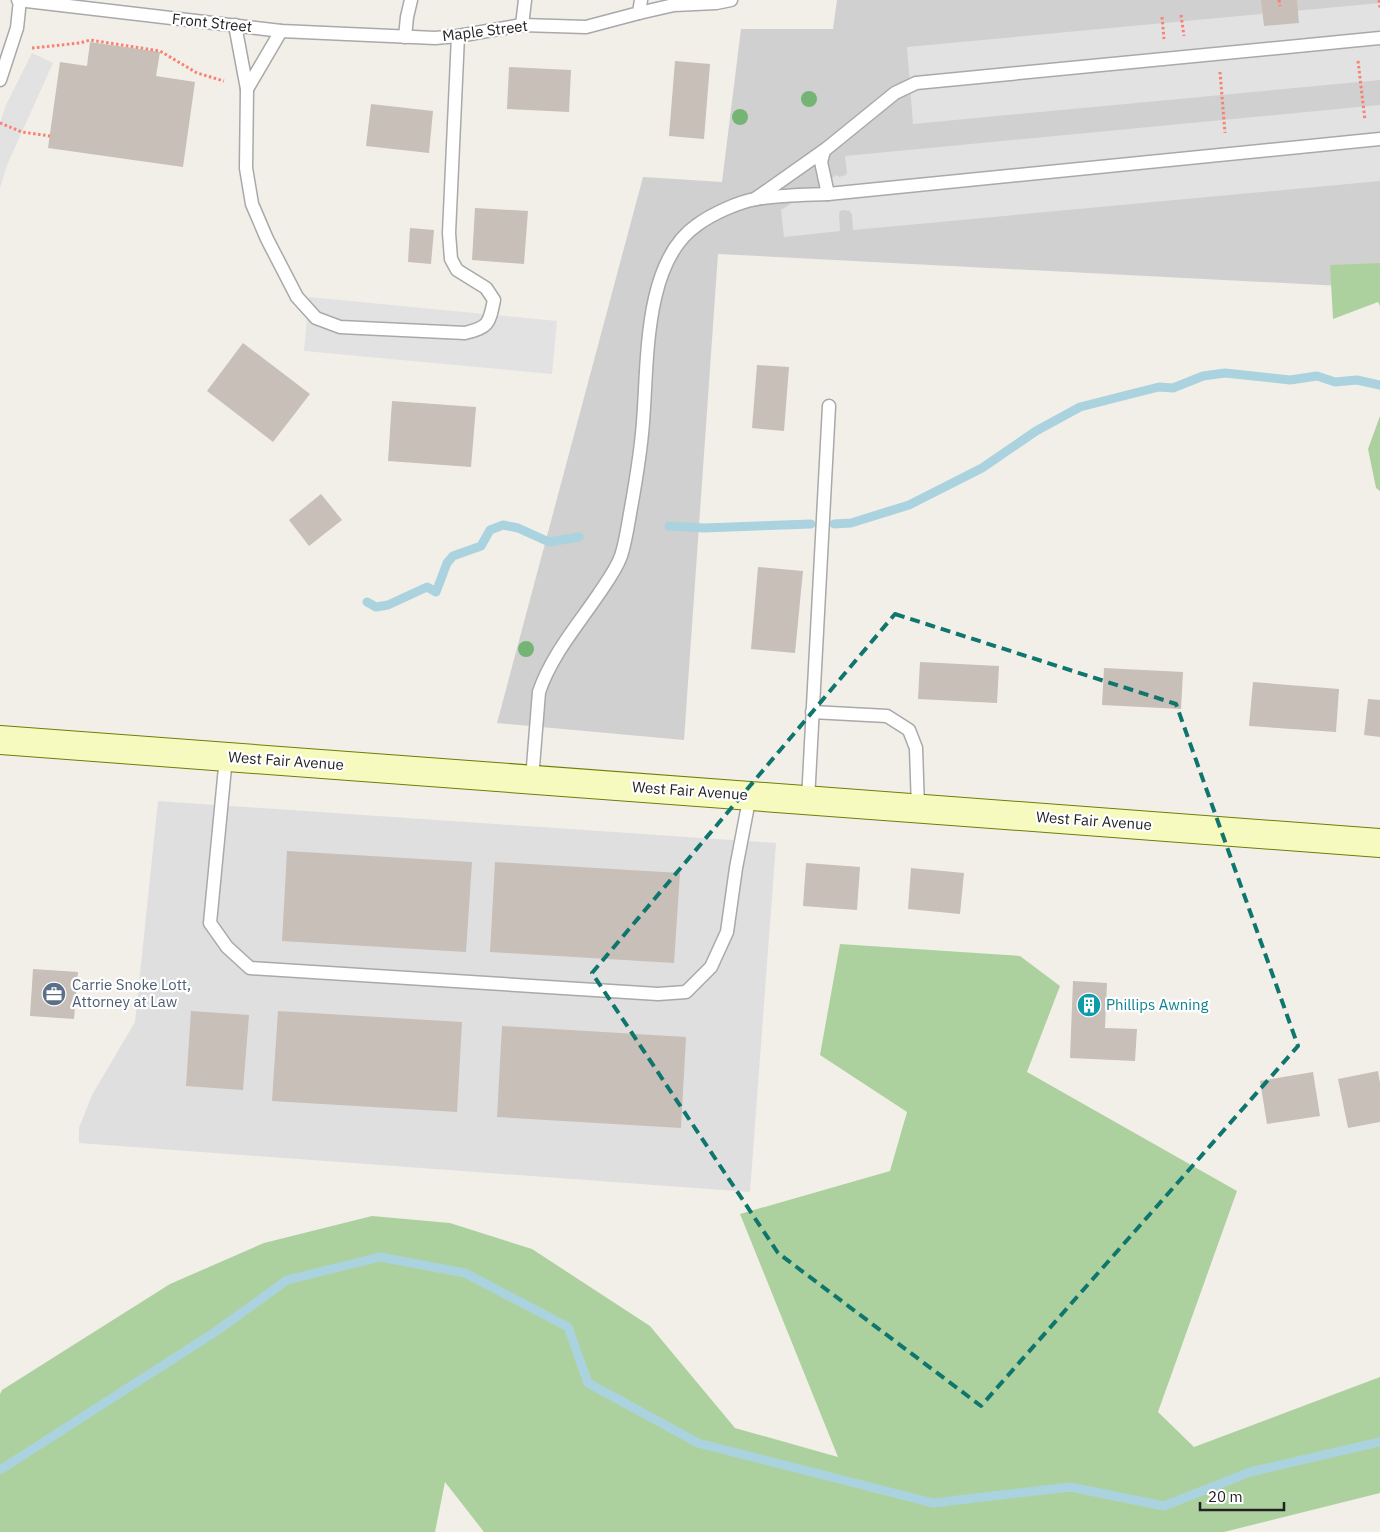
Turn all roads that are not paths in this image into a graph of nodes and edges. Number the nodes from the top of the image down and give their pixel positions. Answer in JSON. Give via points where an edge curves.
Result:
{"nodes":[{"id":1,"x":19,"y":0,"type":"edge"},
{"id":2,"x":411,"y":0,"type":"edge"},
{"id":3,"x":525,"y":0,"type":"edge"},
{"id":4,"x":642,"y":0,"type":"edge"},
{"id":5,"x":731,"y":0,"type":"edge"},
{"id":6,"x":639,"y":13,"type":"junction"},
{"id":7,"x":522,"y":25,"type":"junction"},
{"id":8,"x":235,"y":26,"type":"junction"},
{"id":9,"x":281,"y":31,"type":"junction"},
{"id":10,"x":458,"y":36,"type":"junction"},
{"id":11,"x":406,"y":37,"type":"junction"},
{"id":12,"x":1380,"y":38,"type":"edge"},
{"id":13,"x":0,"y":80,"type":"edge"},
{"id":14,"x":247,"y":88,"type":"junction"},
{"id":15,"x":1380,"y":139,"type":"edge"},
{"id":16,"x":824,"y":151,"type":"junction"},
{"id":17,"x":828,"y":194,"type":"junction"},
{"id":18,"x":755,"y":199,"type":"junction"},
{"id":19,"x":829,"y":406,"type":"dead end"},
{"id":20,"x":812,"y":712,"type":"junction"},
{"id":21,"x":0,"y":740,"type":"edge"},
{"id":22,"x":226,"y":757,"type":"junction"},
{"id":23,"x":532,"y":779,"type":"junction"},
{"id":24,"x":750,"y":795,"type":"junction"},
{"id":25,"x":808,"y":800,"type":"junction"},
{"id":26,"x":918,"y":808,"type":"junction"},
{"id":27,"x":1380,"y":843,"type":"edge"}],
"edges":[{"from":1,"to":8,"type":"lane","name":"Front Street"},
{"from":1,"to":13,"type":"lane","via":[[17,28]]},
{"from":2,"to":11,"type":"lane","via":[[406,17]]},
{"from":3,"to":7,"type":"lane"},
{"from":4,"to":6,"type":"lane"},
{"from":5,"to":6,"type":"lane","name":"Maple Street","via":[[674,5]]},
{"from":6,"to":7,"type":"lane","name":"Maple Street","via":[[586,27]]},
{"from":7,"to":10,"type":"lane","name":"Maple Street"},
{"from":8,"to":9,"type":"lane","name":"Front Street"},
{"from":8,"to":14,"type":"lane"},
{"from":9,"to":11,"type":"lane","name":"Front Street"},
{"from":9,"to":14,"type":"lane"},
{"from":10,"to":11,"type":"lane","name":"Maple Street"},
{"from":10,"to":14,"type":"lane","via":[[450,259],[457,270],[486,288],[494,300],[490,319],[482,329],[465,333],[340,327],[316,318],[297,297],[266,239],[252,204],[246,168]]},
{"from":12,"to":16,"type":"lane","via":[[916,83],[895,93]]},
{"from":15,"to":17,"type":"lane"},
{"from":16,"to":17,"type":"lane","via":[[821,162]]},
{"from":16,"to":18,"type":"lane"},
{"from":17,"to":18,"type":"lane"},
{"from":18,"to":23,"type":"lane","via":[[695,226],[671,254],[658,284],[643,425],[626,538],[613,572],[559,650],[542,681]]},
{"from":19,"to":20,"type":"lane"},
{"from":20,"to":25,"type":"lane"},
{"from":20,"to":26,"type":"lane","via":[[887,716],[909,730],[916,748]]},
{"from":21,"to":22,"type":"street","name":"West Fair Avenue"},
{"from":22,"to":23,"type":"street","name":"West Fair Avenue"},
{"from":22,"to":24,"type":"lane","via":[[210,923],[227,947],[250,968],[658,994],[686,992],[711,967],[727,932]]},
{"from":23,"to":24,"type":"street","name":"West Fair Avenue"},
{"from":24,"to":25,"type":"street","name":"West Fair Avenue"},
{"from":25,"to":26,"type":"street","name":"West Fair Avenue"},
{"from":26,"to":27,"type":"street","name":"West Fair Avenue"}]}
